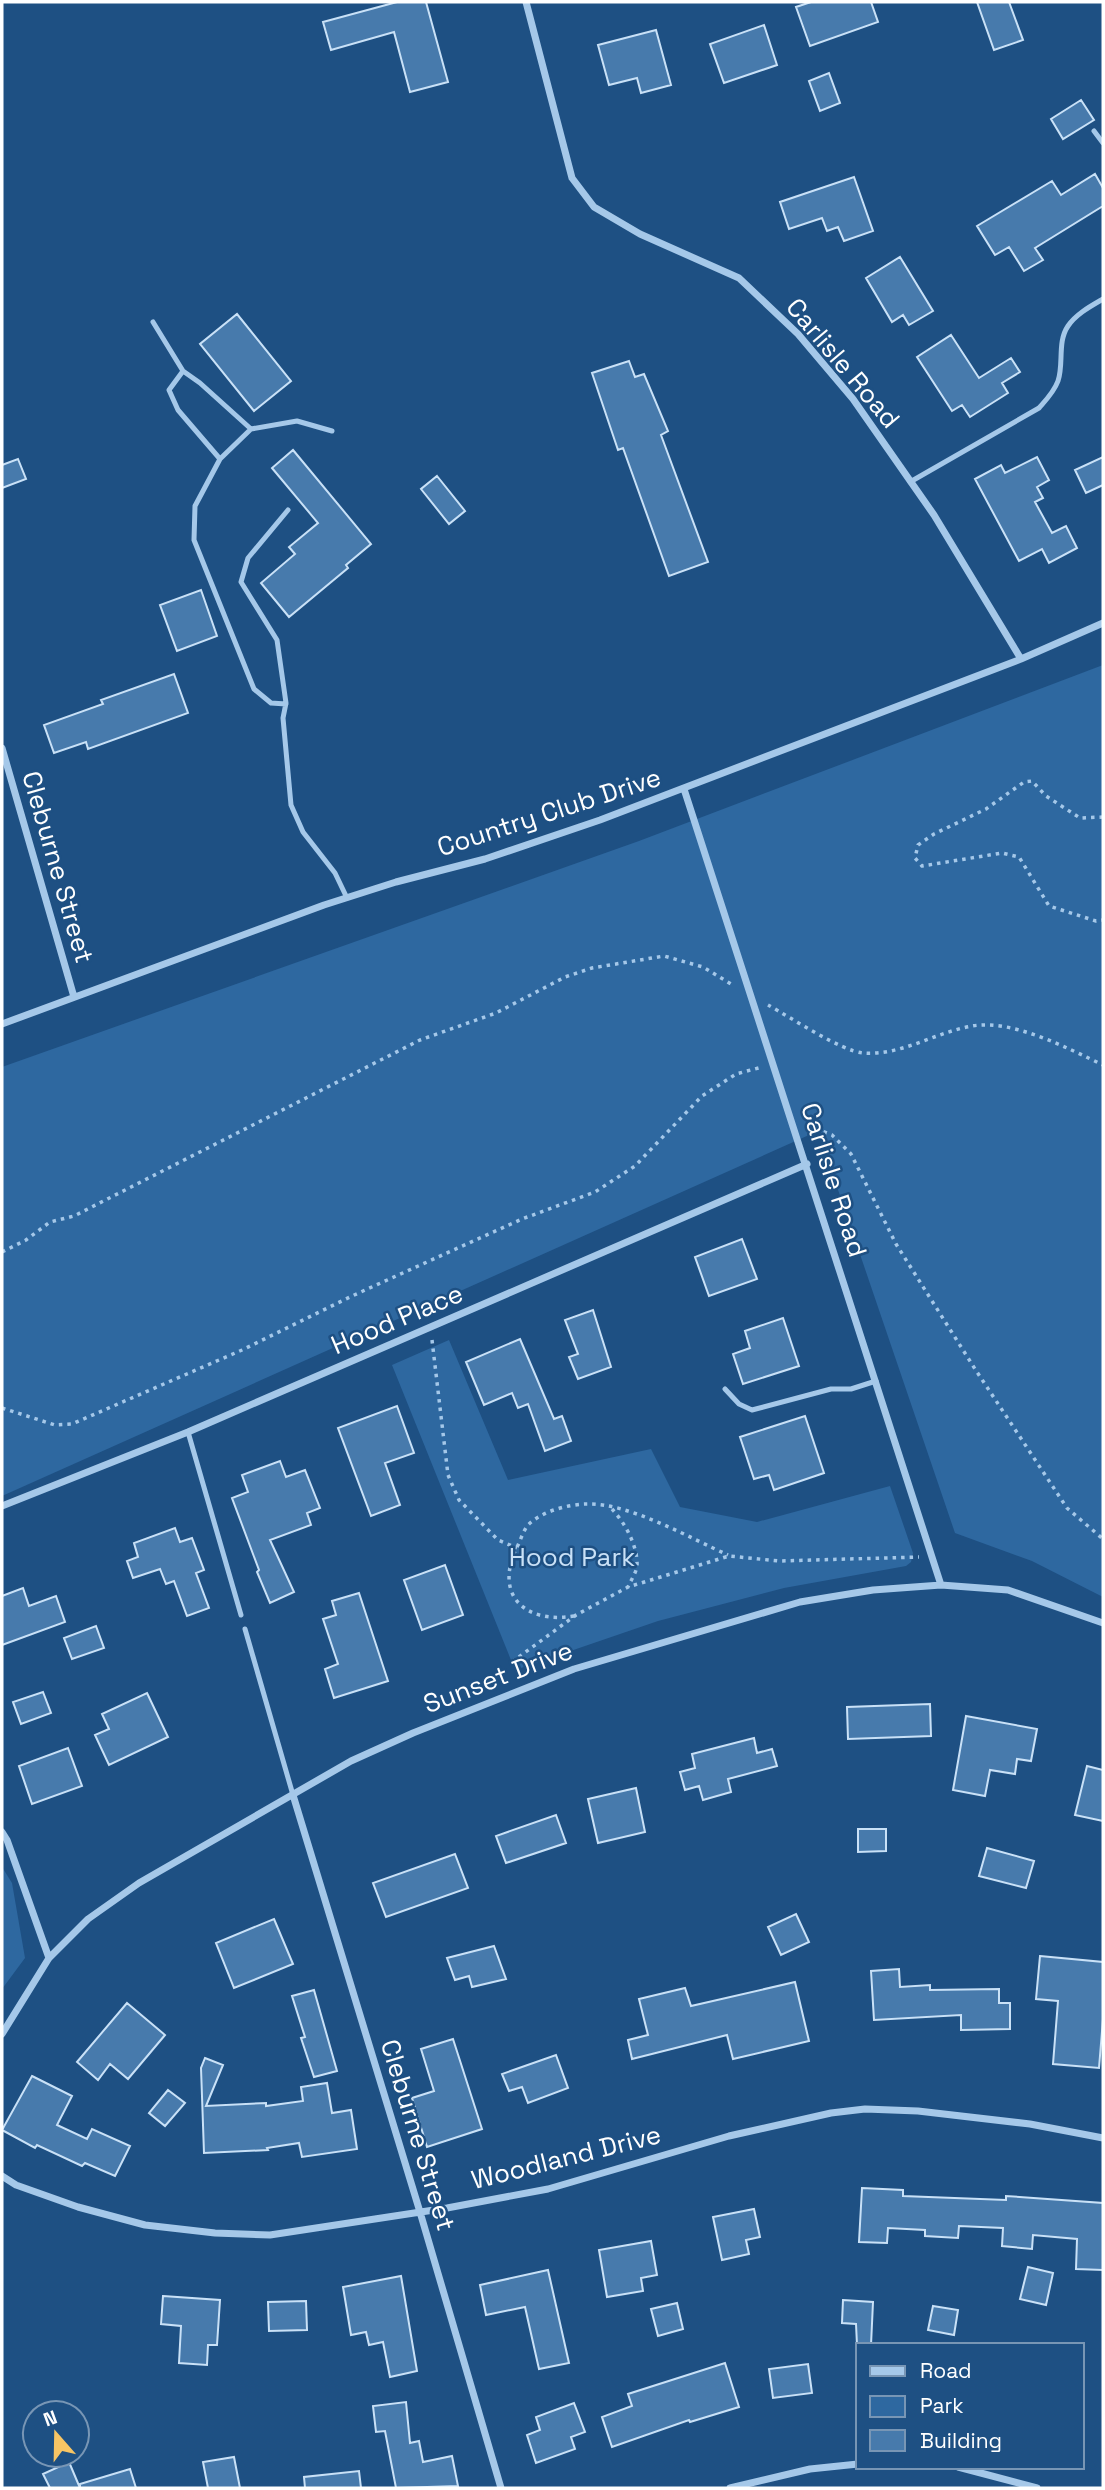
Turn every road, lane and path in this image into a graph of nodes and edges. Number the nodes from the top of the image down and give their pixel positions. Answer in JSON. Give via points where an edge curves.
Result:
{"nodes":[{"id":1,"x":526,"y":2,"type":"edge"},
{"id":2,"x":1094,"y":131,"type":"dead end"},
{"id":3,"x":1103,"y":143,"type":"edge"},
{"id":4,"x":1103,"y":299,"type":"edge"},
{"id":5,"x":153,"y":322,"type":"dead end"},
{"id":6,"x":183,"y":371,"type":"junction"},
{"id":7,"x":251,"y":429,"type":"junction"},
{"id":8,"x":332,"y":431,"type":"dead end"},
{"id":9,"x":220,"y":459,"type":"junction"},
{"id":10,"x":911,"y":482,"type":"junction"},
{"id":11,"x":288,"y":510,"type":"dead end"},
{"id":12,"x":1103,"y":623,"type":"edge"},
{"id":13,"x":1021,"y":659,"type":"junction"},
{"id":14,"x":286,"y":704,"type":"junction"},
{"id":15,"x":2,"y":748,"type":"edge"},
{"id":16,"x":684,"y":789,"type":"junction"},
{"id":17,"x":1103,"y":817,"type":"edge"},
{"id":18,"x":347,"y":898,"type":"junction"},
{"id":19,"x":1103,"y":920,"type":"edge"},
{"id":20,"x":752,"y":996,"type":"junction"},
{"id":21,"x":74,"y":997,"type":"junction"},
{"id":22,"x":2,"y":1024,"type":"edge"},
{"id":23,"x":774,"y":1063,"type":"junction"},
{"id":24,"x":1103,"y":1065,"type":"edge"},
{"id":25,"x":797,"y":1134,"type":"junction"},
{"id":26,"x":807,"y":1164,"type":"junction"},
{"id":27,"x":2,"y":1252,"type":"edge"},
{"id":28,"x":431,"y":1328,"type":"junction"},
{"id":29,"x":876,"y":1381,"type":"junction"},
{"id":30,"x":725,"y":1389,"type":"dead end"},
{"id":31,"x":2,"y":1408,"type":"edge"},
{"id":32,"x":188,"y":1432,"type":"junction"},
{"id":33,"x":2,"y":1506,"type":"edge"},
{"id":34,"x":610,"y":1507,"type":"junction"},
{"id":35,"x":1103,"y":1539,"type":"edge"},
{"id":36,"x":517,"y":1548,"type":"junction"},
{"id":37,"x":729,"y":1556,"type":"junction"},
{"id":38,"x":932,"y":1556,"type":"junction"},
{"id":39,"x":941,"y":1585,"type":"junction"},
{"id":40,"x":628,"y":1587,"type":"junction"},
{"id":41,"x":241,"y":1615,"type":"dead end"},
{"id":42,"x":576,"y":1615,"type":"junction"},
{"id":43,"x":1103,"y":1623,"type":"edge"},
{"id":44,"x":245,"y":1629,"type":"dead end"},
{"id":45,"x":512,"y":1662,"type":"dead end"},
{"id":46,"x":293,"y":1795,"type":"junction"},
{"id":47,"x":2,"y":1832,"type":"edge"},
{"id":48,"x":49,"y":1958,"type":"junction"},
{"id":49,"x":2,"y":2035,"type":"edge"},
{"id":50,"x":1103,"y":2138,"type":"edge"},
{"id":51,"x":2,"y":2175,"type":"edge"},
{"id":52,"x":420,"y":2212,"type":"junction"},
{"id":53,"x":856,"y":2464,"type":"edge"},
{"id":54,"x":966,"y":2469,"type":"edge"},
{"id":55,"x":501,"y":2488,"type":"edge"},
{"id":56,"x":730,"y":2488,"type":"edge"},
{"id":57,"x":1037,"y":2488,"type":"edge"}],
"edges":[{"from":1,"to":10,"type":"street","name":"Carlisle Road","via":[[572,178],[594,207],[640,234],[738,278],[806,343],[853,399]]},
{"from":2,"to":3,"type":"lane"},
{"from":4,"to":10,"type":"lane","via":[[1068,326],[1058,380],[1039,408]]},
{"from":5,"to":6,"type":"lane"},
{"from":6,"to":7,"type":"lane"},
{"from":6,"to":9,"type":"lane","via":[[169,390],[178,410]]},
{"from":7,"to":8,"type":"lane","via":[[297,421]]},
{"from":7,"to":9,"type":"lane"},
{"from":9,"to":14,"type":"lane","via":[[195,506],[194,540],[254,690],[271,704]]},
{"from":10,"to":13,"type":"street","name":"Carlisle Road"},
{"from":11,"to":14,"type":"lane","via":[[248,558],[241,582],[278,639]]},
{"from":12,"to":13,"type":"street","name":"Country Club Drive"},
{"from":13,"to":16,"type":"street","name":"Country Club Drive"},
{"from":14,"to":18,"type":"lane","via":[[283,718],[291,805],[303,832],[335,873]]},
{"from":15,"to":21,"type":"street","name":"Cleburne Street"},
{"from":16,"to":18,"type":"street","name":"Country Club Drive","via":[[485,859]]},
{"from":16,"to":20,"type":"street","name":"Carlisle Road"},
{"from":17,"to":19,"type":"path","via":[[1080,818],[1032,781],[1024,782],[986,809],[918,845],[915,858],[922,866],[1002,853],[1019,857],[1049,906]]},
{"from":18,"to":21,"type":"street","name":"Country Club Drive"},
{"from":20,"to":23,"type":"street","name":"Carlisle Road"},
{"from":20,"to":24,"type":"path","via":[[862,1053],[900,1049],[972,1026],[999,1025],[1057,1043]]},
{"from":20,"to":27,"type":"path","via":[[703,967],[664,956],[565,977],[496,1013],[421,1040],[74,1216],[50,1222]]},
{"from":21,"to":22,"type":"street","name":"Country Club Drive"},
{"from":23,"to":25,"type":"street","name":"Carlisle Road"},
{"from":23,"to":31,"type":"path","via":[[736,1074],[702,1096],[635,1166],[595,1192],[522,1219],[242,1350],[72,1424],[55,1425]]},
{"from":25,"to":26,"type":"street","name":"Carlisle Road"},
{"from":25,"to":35,"type":"path","via":[[819,1130],[832,1135],[851,1154],[896,1244],[975,1369],[1068,1508]]},
{"from":26,"to":28,"type":"street","name":"Hood Place"},
{"from":26,"to":29,"type":"street","name":"Carlisle Road"},
{"from":28,"to":32,"type":"street","name":"Hood Place"},
{"from":28,"to":36,"type":"path","via":[[448,1475],[459,1500],[498,1540]]},
{"from":29,"to":30,"type":"lane","via":[[752,1410]]},
{"from":29,"to":38,"type":"street","name":"Carlisle Road"},
{"from":32,"to":33,"type":"street","name":"Hood Place"},
{"from":32,"to":41,"type":"lane"},
{"from":34,"to":36,"type":"path","via":[[588,1504],[539,1517],[527,1526]]},
{"from":34,"to":37,"type":"path"},
{"from":34,"to":40,"type":"path","via":[[636,1550],[637,1569]]},
{"from":36,"to":42,"type":"path","via":[[508,1573],[509,1588],[520,1603],[536,1616],[557,1619]]},
{"from":37,"to":38,"type":"path","via":[[779,1561]]},
{"from":37,"to":40,"type":"path"},
{"from":38,"to":39,"type":"street","name":"Carlisle Road"},
{"from":39,"to":43,"type":"street","name":"Sunset Drive","via":[[1008,1590]]},
{"from":39,"to":46,"type":"street","name":"Sunset Drive","via":[[800,1602],[574,1669],[413,1732]]},
{"from":40,"to":42,"type":"path"},
{"from":42,"to":45,"type":"path"},
{"from":44,"to":46,"type":"lane"},
{"from":46,"to":48,"type":"street","name":"Sunset Drive","via":[[139,1883],[88,1919]]},
{"from":46,"to":52,"type":"street","name":"Cleburne Street"},
{"from":47,"to":48,"type":"street"},
{"from":48,"to":49,"type":"street","name":"Sunset Drive"},
{"from":50,"to":52,"type":"street","name":"Woodland Drive","via":[[1018,2123],[865,2109],[729,2136],[548,2189]]},
{"from":51,"to":52,"type":"street","name":"Woodland Drive","via":[[16,2185],[78,2207],[145,2225],[215,2233],[270,2235]]},
{"from":52,"to":55,"type":"street","name":"Cleburne Street"},
{"from":53,"to":56,"type":"street","via":[[810,2469]]},
{"from":54,"to":57,"type":"street"}]}
